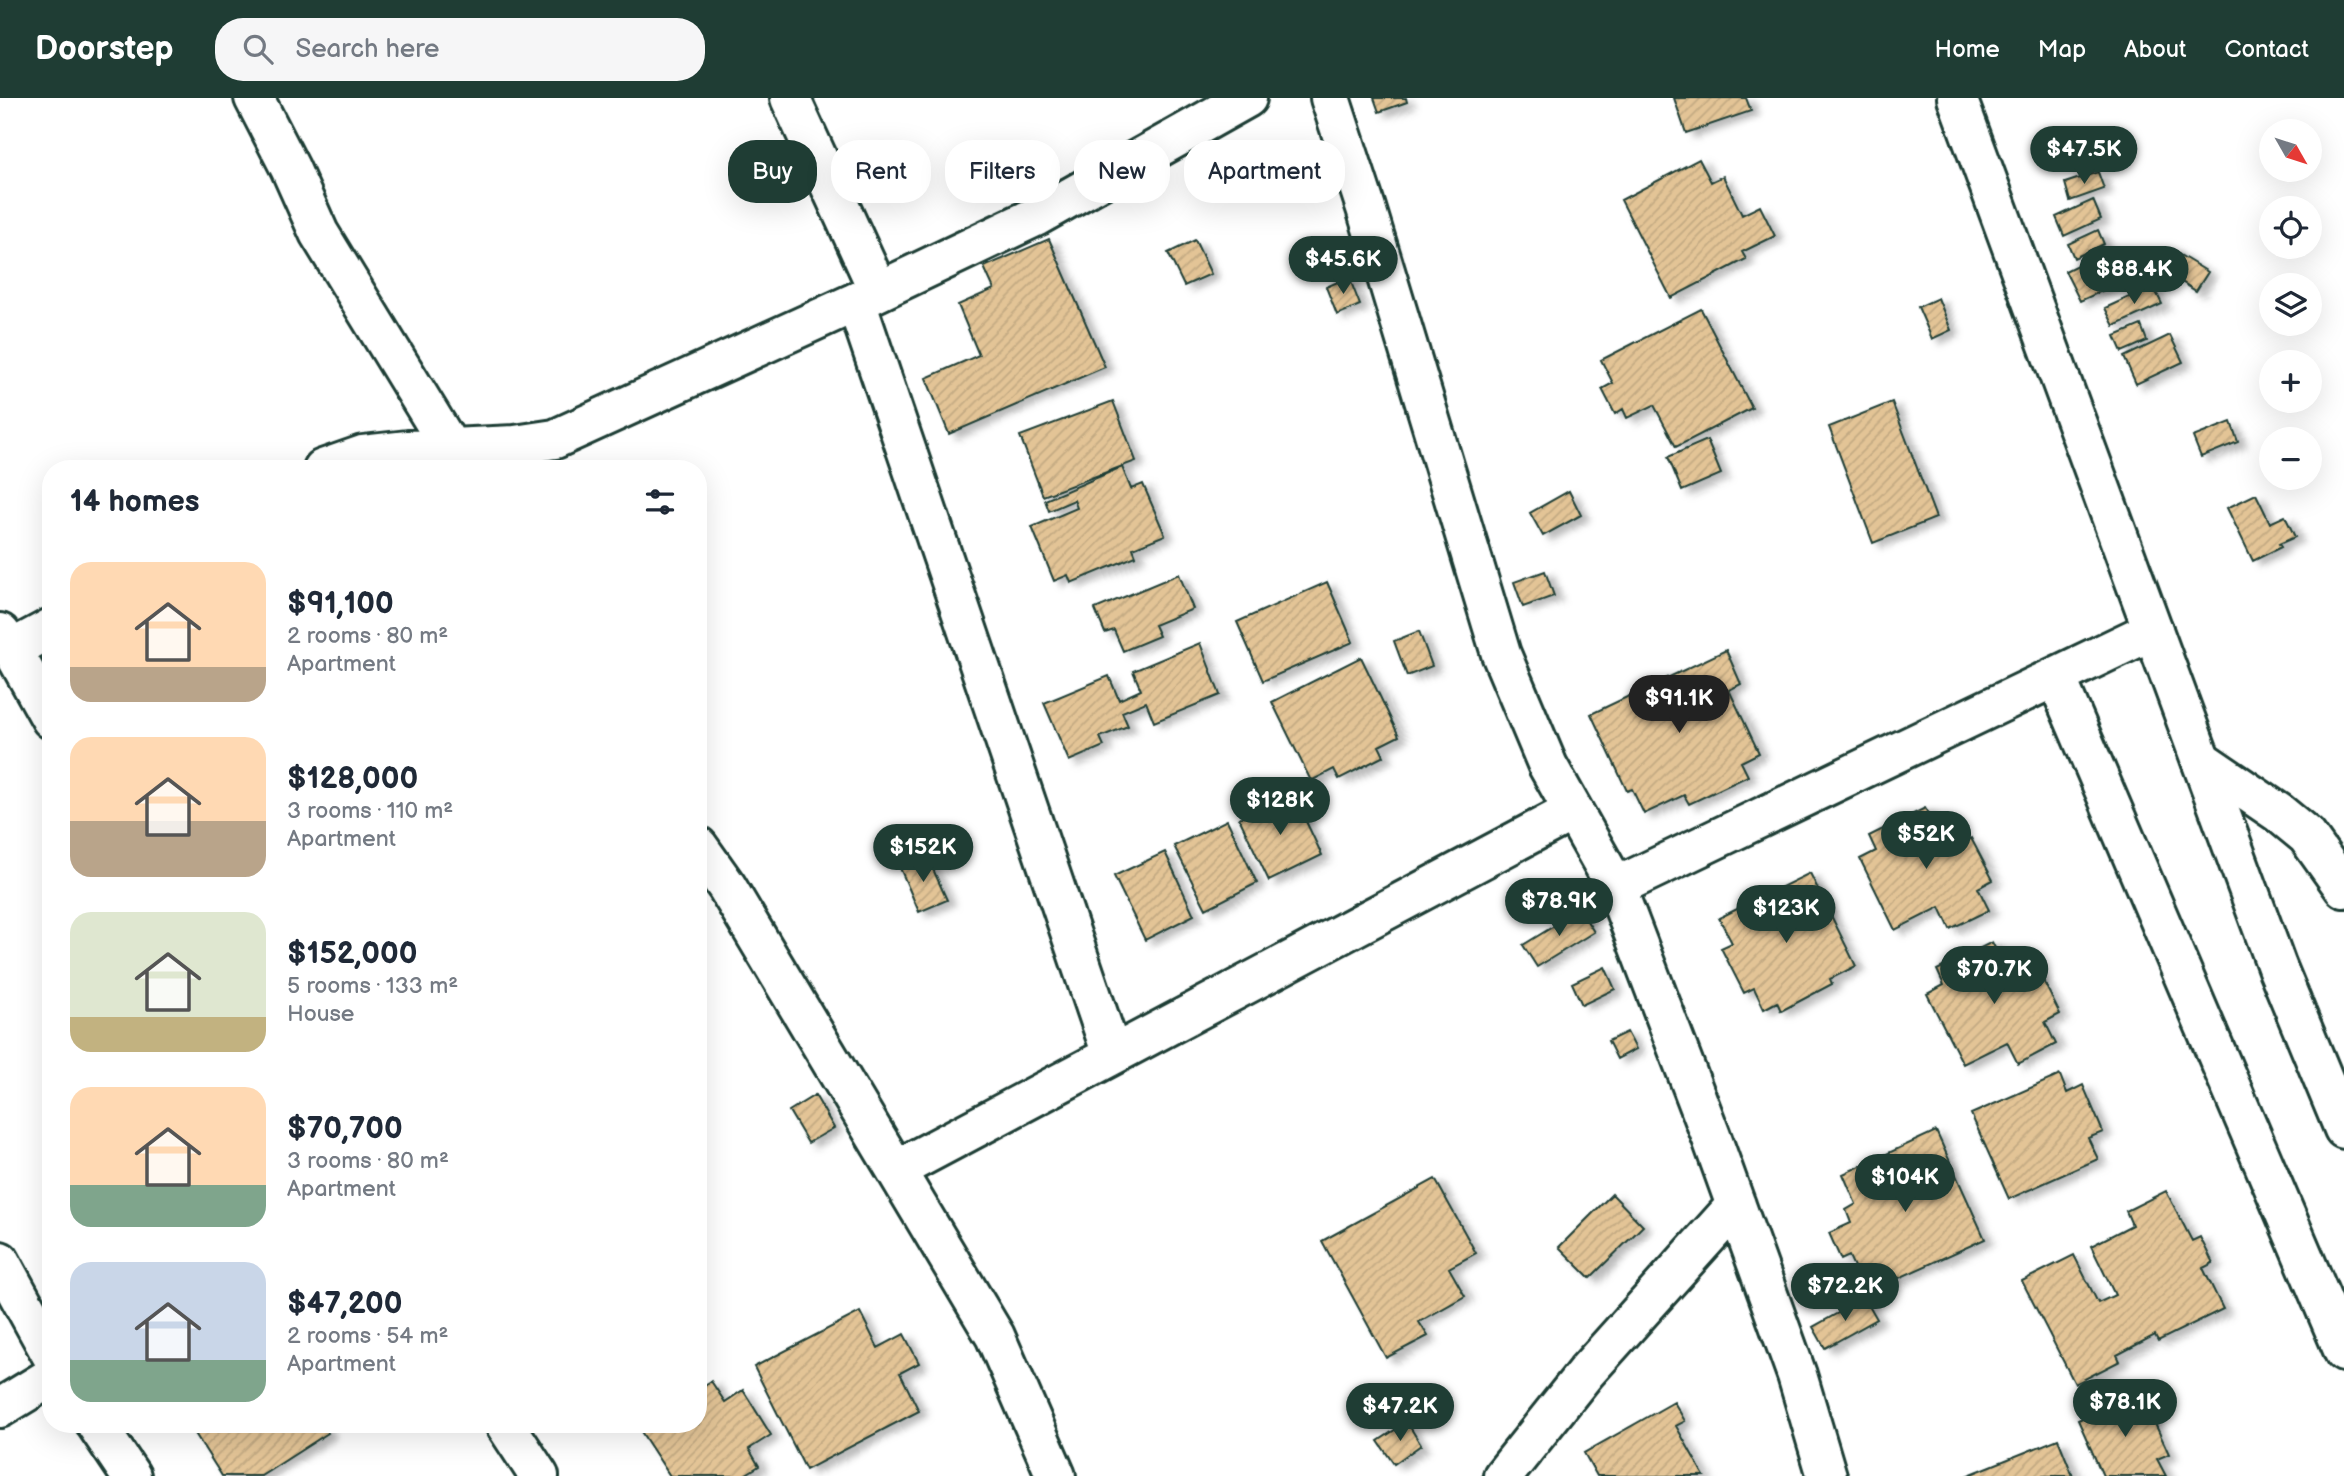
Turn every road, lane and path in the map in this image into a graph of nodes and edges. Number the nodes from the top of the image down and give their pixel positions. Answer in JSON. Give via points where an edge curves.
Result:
{"nodes":[{"id":1,"x":254,"y":98,"type":"edge"},
{"id":2,"x":790,"y":98,"type":"edge"},
{"id":3,"x":1247,"y":98,"type":"edge"},
{"id":4,"x":1330,"y":98,"type":"edge"},
{"id":5,"x":1957,"y":98,"type":"edge"},
{"id":6,"x":867,"y":296,"type":"junction"},
{"id":7,"x":458,"y":459,"type":"edge"},
{"id":8,"x":349,"y":460,"type":"edge"},
{"id":9,"x":2153,"y":630,"type":"junction"},
{"id":10,"x":42,"y":631,"type":"edge"},
{"id":11,"x":6,"y":641,"type":"edge"},
{"id":12,"x":2056,"y":677,"type":"junction"},
{"id":13,"x":42,"y":703,"type":"edge"},
{"id":14,"x":2201,"y":760,"type":"junction"},
{"id":15,"x":1573,"y":811,"type":"junction"},
{"id":16,"x":707,"y":859,"type":"edge"},
{"id":17,"x":1616,"y":887,"type":"junction"},
{"id":18,"x":2344,"y":888,"type":"edge"},
{"id":19,"x":1112,"y":1055,"type":"junction"},
{"id":20,"x":2344,"y":1129,"type":"edge"},
{"id":21,"x":896,"y":1170,"type":"junction"},
{"id":22,"x":1736,"y":1205,"type":"junction"},
{"id":23,"x":0,"y":1261,"type":"edge"},
{"id":24,"x":42,"y":1338,"type":"edge"},
{"id":25,"x":2344,"y":1352,"type":"edge"},
{"id":26,"x":42,"y":1382,"type":"edge"},
{"id":27,"x":0,"y":1408,"type":"edge"},
{"id":28,"x":102,"y":1433,"type":"edge"},
{"id":29,"x":511,"y":1433,"type":"edge"},
{"id":30,"x":1047,"y":1473,"type":"edge"},
{"id":31,"x":131,"y":1476,"type":"edge"},
{"id":32,"x":539,"y":1476,"type":"edge"},
{"id":33,"x":1503,"y":1476,"type":"edge"},
{"id":34,"x":1827,"y":1476,"type":"edge"}],
"edges":[{"from":1,"to":7,"type":"street","via":[[319,233]]},
{"from":2,"to":6,"type":"street"},
{"from":3,"to":6,"type":"street","via":[[1037,216]]},
{"from":4,"to":15,"type":"street","via":[[1501,654],[1548,766]]},
{"from":5,"to":9,"type":"street"},
{"from":6,"to":7,"type":"street","via":[[555,439]]},
{"from":6,"to":19,"type":"street"},
{"from":7,"to":8,"type":"street","via":[[408,450]]},
{"from":9,"to":12,"type":"street"},
{"from":9,"to":14,"type":"street"},
{"from":10,"to":11,"type":"street"},
{"from":11,"to":13,"type":"street"},
{"from":12,"to":17,"type":"street"},
{"from":12,"to":25,"type":"street"},
{"from":14,"to":18,"type":"street","via":[[2307,836]]},
{"from":14,"to":20,"type":"street","via":[[2277,967]]},
{"from":15,"to":17,"type":"street"},
{"from":15,"to":19,"type":"street"},
{"from":16,"to":21,"type":"street"},
{"from":17,"to":22,"type":"street"},
{"from":19,"to":21,"type":"street"},
{"from":21,"to":30,"type":"street","via":[[995,1336]]},
{"from":22,"to":33,"type":"street","via":[[1586,1372]]},
{"from":22,"to":34,"type":"street","via":[[1797,1375]]},
{"from":23,"to":24,"type":"street"},
{"from":26,"to":27,"type":"street"},
{"from":28,"to":31,"type":"street"},
{"from":29,"to":32,"type":"street"}]}
